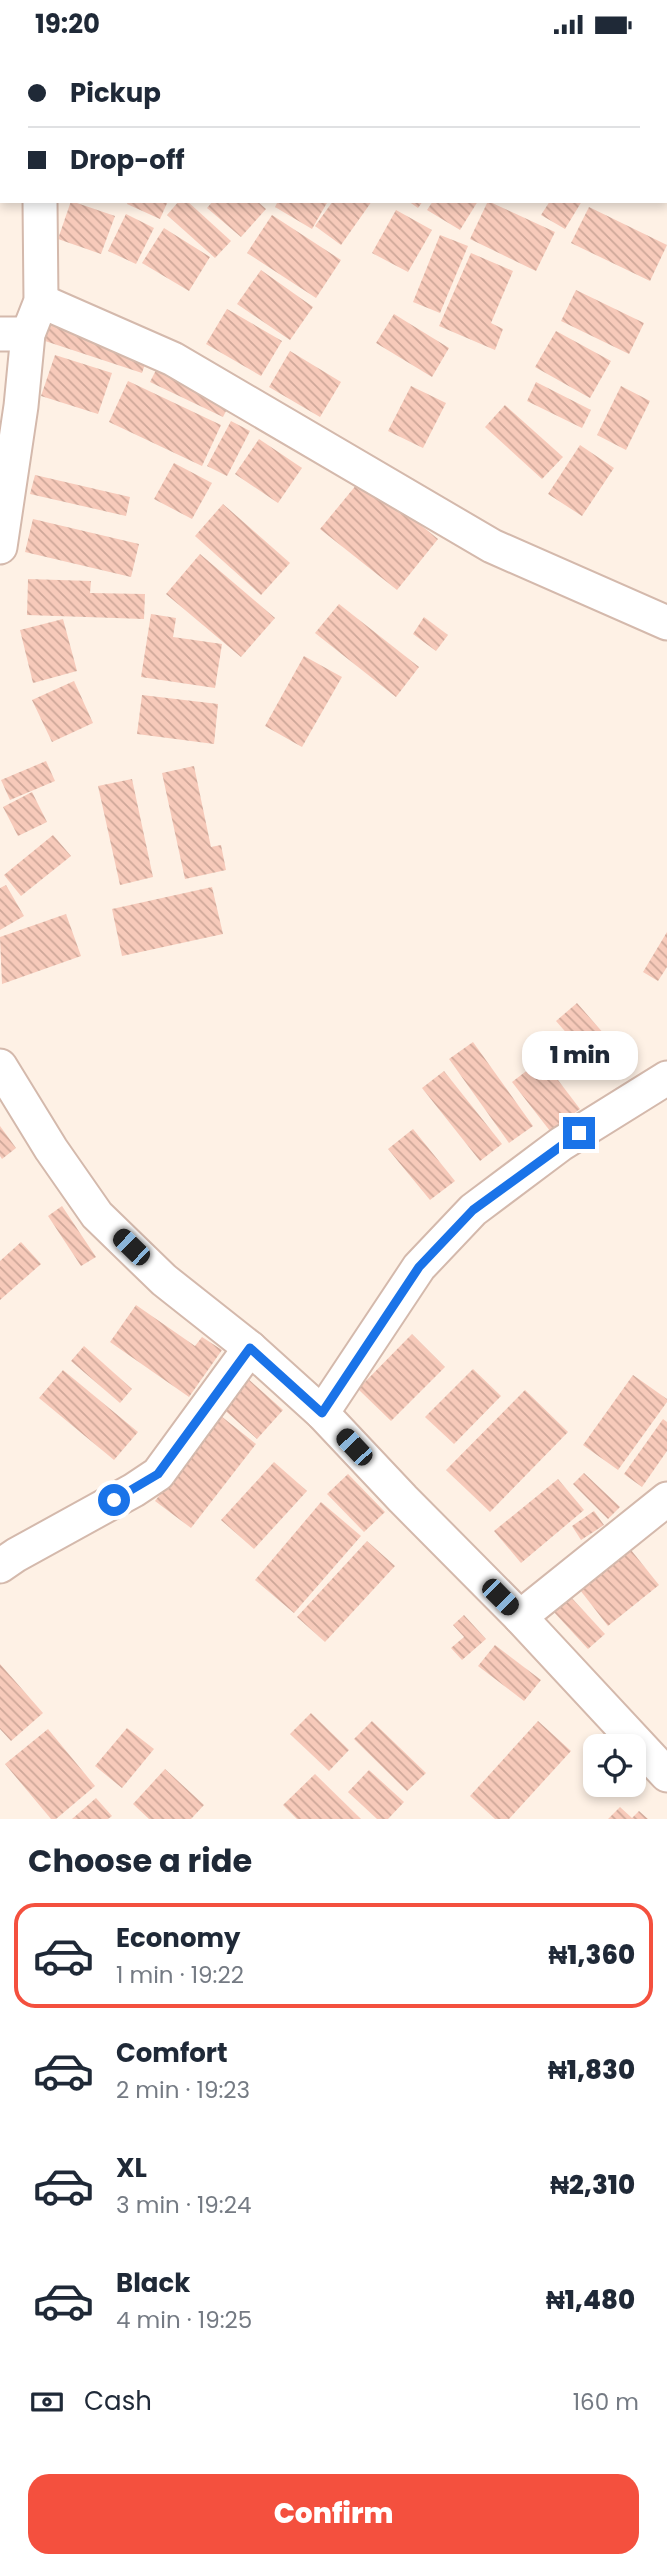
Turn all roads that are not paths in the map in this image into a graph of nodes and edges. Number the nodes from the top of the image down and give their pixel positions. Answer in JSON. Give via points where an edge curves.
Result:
{"nodes":[{"id":1,"x":40,"y":203,"type":"edge"},
{"id":2,"x":41,"y":301,"type":"junction"},
{"id":3,"x":14,"y":334,"type":"edge"},
{"id":4,"x":0,"y":547,"type":"edge"},
{"id":5,"x":667,"y":623,"type":"edge"},
{"id":6,"x":0,"y":1066,"type":"edge"},
{"id":7,"x":667,"y":1078,"type":"edge"},
{"id":8,"x":250,"y":1348,"type":"junction"},
{"id":9,"x":322,"y":1413,"type":"junction"},
{"id":10,"x":667,"y":1499,"type":"edge"},
{"id":11,"x":0,"y":1566,"type":"edge"},
{"id":12,"x":520,"y":1617,"type":"junction"},
{"id":13,"x":667,"y":1776,"type":"edge"}],
"edges":[{"from":1,"to":2,"type":"street"},
{"from":2,"to":3,"type":"street"},
{"from":2,"to":5,"type":"street","via":[[173,359],[492,546]]},
{"from":3,"to":4,"type":"street","via":[[22,406]]},
{"from":6,"to":8,"type":"street","via":[[97,1215],[164,1280]]},
{"from":7,"to":9,"type":"street","via":[[561,1144],[473,1210],[419,1267]]},
{"from":8,"to":9,"type":"street"},
{"from":8,"to":11,"type":"street","via":[[158,1474]]},
{"from":9,"to":12,"type":"street"},
{"from":10,"to":12,"type":"street"},
{"from":12,"to":13,"type":"street"}]}
